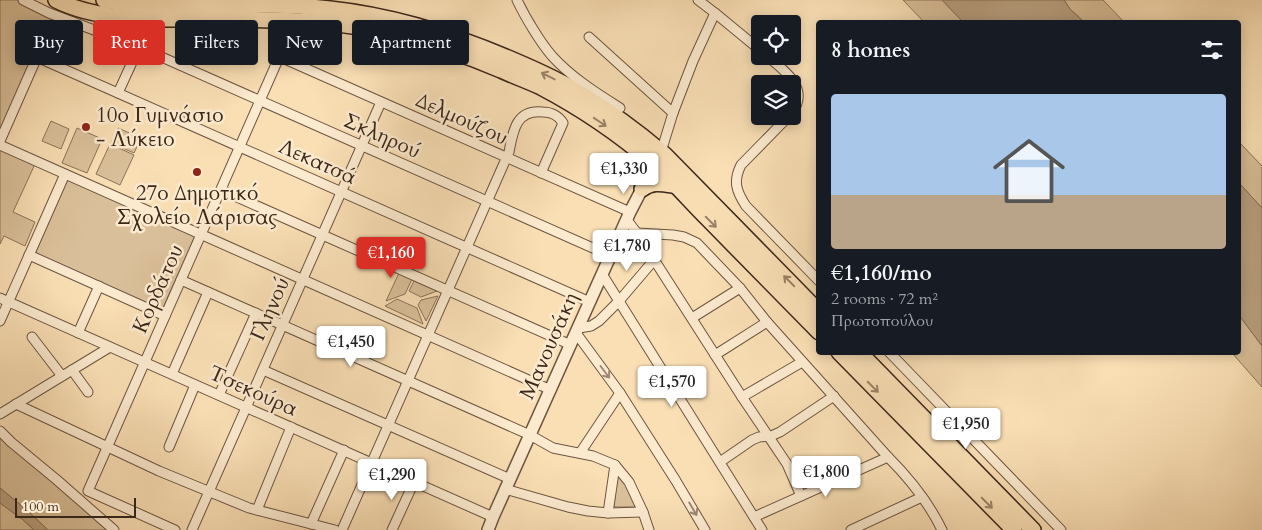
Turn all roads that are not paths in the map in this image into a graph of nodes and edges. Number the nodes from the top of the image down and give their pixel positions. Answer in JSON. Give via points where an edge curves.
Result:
{"nodes":[{"id":1,"x":23,"y":0,"type":"edge"},
{"id":2,"x":56,"y":0,"type":"edge"},
{"id":3,"x":104,"y":0,"type":"edge"},
{"id":4,"x":517,"y":0,"type":"edge"},
{"id":5,"x":698,"y":0,"type":"edge"},
{"id":6,"x":715,"y":12,"type":"junction"},
{"id":7,"x":93,"y":29,"type":"edge"},
{"id":8,"x":589,"y":37,"type":"dead end"},
{"id":9,"x":751,"y":42,"type":"edge"},
{"id":10,"x":165,"y":59,"type":"edge"},
{"id":11,"x":131,"y":65,"type":"edge"},
{"id":12,"x":276,"y":65,"type":"edge"},
{"id":13,"x":298,"y":65,"type":"edge"},
{"id":14,"x":778,"y":65,"type":"edge"},
{"id":15,"x":788,"y":75,"type":"edge"},
{"id":16,"x":118,"y":93,"type":"junction"},
{"id":17,"x":260,"y":101,"type":"junction"},
{"id":18,"x":381,"y":102,"type":"junction"},
{"id":19,"x":620,"y":108,"type":"dead end"},
{"id":20,"x":673,"y":113,"type":"junction"},
{"id":21,"x":780,"y":125,"type":"edge"},
{"id":22,"x":0,"y":141,"type":"edge"},
{"id":23,"x":0,"y":145,"type":"edge"},
{"id":24,"x":362,"y":146,"type":"junction"},
{"id":25,"x":240,"y":147,"type":"junction"},
{"id":26,"x":506,"y":157,"type":"junction"},
{"id":27,"x":658,"y":158,"type":"junction"},
{"id":28,"x":541,"y":173,"type":"junction"},
{"id":29,"x":65,"y":174,"type":"junction"},
{"id":30,"x":677,"y":186,"type":"junction"},
{"id":31,"x":642,"y":189,"type":"junction"},
{"id":32,"x":221,"y":190,"type":"junction"},
{"id":33,"x":341,"y":192,"type":"junction"},
{"id":34,"x":486,"y":201,"type":"junction"},
{"id":35,"x":629,"y":216,"type":"junction"},
{"id":36,"x":638,"y":234,"type":"junction"},
{"id":37,"x":201,"y":235,"type":"junction"},
{"id":38,"x":322,"y":235,"type":"junction"},
{"id":39,"x":466,"y":247,"type":"junction"},
{"id":40,"x":29,"y":255,"type":"junction"},
{"id":41,"x":611,"y":256,"type":"junction"},
{"id":42,"x":654,"y":260,"type":"junction"},
{"id":43,"x":602,"y":274,"type":"junction"},
{"id":44,"x":816,"y":278,"type":"edge"},
{"id":45,"x":181,"y":280,"type":"junction"},
{"id":46,"x":302,"y":280,"type":"junction"},
{"id":47,"x":98,"y":286,"type":"junction"},
{"id":48,"x":740,"y":288,"type":"junction"},
{"id":49,"x":447,"y":291,"type":"junction"},
{"id":50,"x":208,"y":292,"type":"junction"},
{"id":51,"x":4,"y":300,"type":"edge"},
{"id":52,"x":618,"y":301,"type":"junction"},
{"id":53,"x":590,"y":302,"type":"junction"},
{"id":54,"x":816,"y":309,"type":"edge"},
{"id":55,"x":256,"y":313,"type":"junction"},
{"id":56,"x":165,"y":316,"type":"junction"},
{"id":57,"x":692,"y":318,"type":"junction"},
{"id":58,"x":0,"y":321,"type":"edge"},
{"id":59,"x":767,"y":322,"type":"junction"},
{"id":60,"x":283,"y":325,"type":"junction"},
{"id":61,"x":816,"y":329,"type":"edge"},
{"id":62,"x":577,"y":330,"type":"junction"},
{"id":63,"x":78,"y":333,"type":"junction"},
{"id":64,"x":428,"y":335,"type":"junction"},
{"id":65,"x":32,"y":337,"type":"dead end"},
{"id":66,"x":571,"y":346,"type":"junction"},
{"id":67,"x":110,"y":347,"type":"junction"},
{"id":68,"x":715,"y":355,"type":"junction"},
{"id":69,"x":842,"y":355,"type":"edge"},
{"id":70,"x":862,"y":355,"type":"edge"},
{"id":71,"x":892,"y":355,"type":"edge"},
{"id":72,"x":145,"y":362,"type":"junction"},
{"id":73,"x":802,"y":362,"type":"junction"},
{"id":74,"x":72,"y":370,"type":"junction"},
{"id":75,"x":263,"y":370,"type":"junction"},
{"id":76,"x":172,"y":374,"type":"junction"},
{"id":77,"x":62,"y":376,"type":"junction"},
{"id":78,"x":408,"y":380,"type":"junction"},
{"id":79,"x":195,"y":385,"type":"junction"},
{"id":80,"x":551,"y":390,"type":"junction"},
{"id":81,"x":88,"y":392,"type":"dead end"},
{"id":82,"x":620,"y":393,"type":"junction"},
{"id":83,"x":219,"y":395,"type":"junction"},
{"id":84,"x":834,"y":396,"type":"junction"},
{"id":85,"x":742,"y":397,"type":"junction"},
{"id":86,"x":16,"y":404,"type":"junction"},
{"id":87,"x":246,"y":407,"type":"junction"},
{"id":88,"x":0,"y":414,"type":"edge"},
{"id":89,"x":388,"y":425,"type":"junction"},
{"id":90,"x":291,"y":427,"type":"junction"},
{"id":91,"x":0,"y":431,"type":"edge"},
{"id":92,"x":530,"y":434,"type":"junction"},
{"id":93,"x":769,"y":437,"type":"junction"},
{"id":94,"x":107,"y":446,"type":"junction"},
{"id":95,"x":169,"y":447,"type":"dead end"},
{"id":96,"x":344,"y":450,"type":"junction"},
{"id":97,"x":580,"y":453,"type":"junction"},
{"id":98,"x":888,"y":457,"type":"junction"},
{"id":99,"x":720,"y":462,"type":"junction"},
{"id":100,"x":371,"y":463,"type":"junction"},
{"id":101,"x":615,"y":465,"type":"junction"},
{"id":102,"x":414,"y":482,"type":"junction"},
{"id":103,"x":508,"y":484,"type":"junction"},
{"id":104,"x":209,"y":491,"type":"junction"},
{"id":105,"x":801,"y":496,"type":"junction"},
{"id":106,"x":922,"y":497,"type":"junction"},
{"id":107,"x":257,"y":510,"type":"junction"},
{"id":108,"x":643,"y":512,"type":"junction"},
{"id":109,"x":608,"y":513,"type":"junction"},
{"id":110,"x":493,"y":517,"type":"junction"},
{"id":111,"x":754,"y":517,"type":"junction"},
{"id":112,"x":311,"y":524,"type":"junction"},
{"id":113,"x":866,"y":527,"type":"edge"},
{"id":114,"x":647,"y":529,"type":"edge"},
{"id":115,"x":114,"y":530,"type":"edge"},
{"id":116,"x":175,"y":530,"type":"edge"},
{"id":117,"x":192,"y":530,"type":"edge"},
{"id":118,"x":335,"y":530,"type":"edge"},
{"id":119,"x":342,"y":530,"type":"edge"},
{"id":120,"x":392,"y":530,"type":"edge"},
{"id":121,"x":488,"y":530,"type":"edge"},
{"id":122,"x":705,"y":530,"type":"edge"},
{"id":123,"x":762,"y":530,"type":"edge"},
{"id":124,"x":851,"y":530,"type":"edge"},
{"id":125,"x":942,"y":530,"type":"edge"},
{"id":126,"x":1014,"y":530,"type":"edge"},
{"id":127,"x":1033,"y":530,"type":"edge"},
{"id":128,"x":1061,"y":530,"type":"edge"}],
"edges":[{"from":1,"to":7,"type":"street","name":"Σκληρού"},
{"from":2,"to":27,"type":"highway","one_way":true,"via":[[124,17],[320,22],[410,38],[459,53],[539,86],[634,147]]},
{"from":27,"to":3,"type":"highway","one_way":true,"via":[[642,135],[546,74],[488,49],[414,24],[322,8]]},
{"from":4,"to":19,"type":"street","via":[[552,56]]},
{"from":5,"to":6,"type":"street"},
{"from":6,"to":9,"type":"street"},
{"from":6,"to":20,"type":"street"},
{"from":8,"to":20,"type":"street"},
{"from":10,"to":17,"type":"street","name":"Σκληρού"},
{"from":11,"to":16,"type":"street"},
{"from":12,"to":17,"type":"street","name":"Κορδάτου"},
{"from":13,"to":18,"type":"street","name":"Δελμούζου"},
{"from":14,"to":15,"type":"street"},
{"from":16,"to":22,"type":"street","name":"Λεκατσά","via":[[35,56]]},
{"from":16,"to":25,"type":"street","name":"Λεκατσά"},
{"from":17,"to":24,"type":"street","name":"Σκληρού"},
{"from":17,"to":25,"type":"street","name":"Κορδάτου"},
{"from":18,"to":24,"type":"street","name":"Γληνού"},
{"from":18,"to":26,"type":"street","name":"Δελμούζου"},
{"from":20,"to":27,"type":"street"},
{"from":21,"to":44,"type":"street","via":[[741,165],[736,175],[737,191],[746,206]]},
{"from":23,"to":29,"type":"street"},
{"from":24,"to":33,"type":"street","name":"Γληνού"},
{"from":24,"to":34,"type":"street","name":"Σκληρού"},
{"from":25,"to":32,"type":"street","name":"Κορδάτου"},
{"from":25,"to":33,"type":"street","name":"Λεκατσά"},
{"from":26,"to":28,"type":"street","name":"Δελμούζου"},
{"from":26,"to":28,"type":"street","via":[[519,120],[534,111],[553,114],[563,123]]},
{"from":26,"to":34,"type":"street"},
{"from":27,"to":30,"type":"highway"},
{"from":27,"to":31,"type":"street","name":"Μανουσάκη"},
{"from":54,"to":27,"type":"highway","one_way":true},
{"from":28,"to":35,"type":"street","name":"Δελμούζου"},
{"from":29,"to":37,"type":"street"},
{"from":29,"to":40,"type":"street"},
{"from":30,"to":31,"type":"highway","via":[[657,182]]},
{"from":30,"to":61,"type":"highway","one_way":true},
{"from":31,"to":35,"type":"street","name":"Μανουσάκη"},
{"from":32,"to":37,"type":"street","name":"Κορδάτου"},
{"from":32,"to":38,"type":"street"},
{"from":33,"to":38,"type":"street","name":"Γληνού"},
{"from":33,"to":39,"type":"street","name":"Λεκατσά"},
{"from":34,"to":39,"type":"street"},
{"from":34,"to":41,"type":"street","name":"Σκληρού"},
{"from":35,"to":36,"type":"street"},
{"from":35,"to":41,"type":"street","name":"Μανουσάκη"},
{"from":36,"to":42,"type":"street"},
{"from":36,"to":48,"type":"street","via":[[673,235],[697,243]]},
{"from":37,"to":45,"type":"street","name":"Κορδάτου"},
{"from":37,"to":46,"type":"street"},
{"from":38,"to":46,"type":"street","name":"Γληνού"},
{"from":38,"to":49,"type":"street"},
{"from":39,"to":49,"type":"street"},
{"from":39,"to":53,"type":"street","name":"Λεκατσά"},
{"from":40,"to":47,"type":"street"},
{"from":40,"to":51,"type":"street"},
{"from":41,"to":43,"type":"street","name":"Μανουσάκη"},
{"from":42,"to":52,"type":"street"},
{"from":42,"to":57,"type":"street"},
{"from":43,"to":52,"type":"street"},
{"from":43,"to":53,"type":"street","name":"Μανουσάκη"},
{"from":45,"to":50,"type":"street"},
{"from":45,"to":56,"type":"street","name":"Κορδάτου"},
{"from":46,"to":60,"type":"street","name":"Γληνού"},
{"from":46,"to":64,"type":"street"},
{"from":47,"to":56,"type":"street"},
{"from":47,"to":63,"type":"street"},
{"from":48,"to":57,"type":"street"},
{"from":48,"to":59,"type":"street"},
{"from":49,"to":64,"type":"street"},
{"from":49,"to":66,"type":"street"},
{"from":50,"to":55,"type":"street"},
{"from":50,"to":76,"type":"street"},
{"from":51,"to":58,"type":"street"},
{"from":51,"to":63,"type":"street","name":"Τσεκούρα"},
{"from":52,"to":62,"type":"street","via":[[595,324]]},
{"from":52,"to":99,"type":"street"},
{"from":53,"to":62,"type":"street","name":"Μανουσάκη"},
{"from":55,"to":60,"type":"street"},
{"from":55,"to":83,"type":"street"},
{"from":56,"to":72,"type":"street","name":"Κορδάτου"},
{"from":57,"to":68,"type":"street"},
{"from":59,"to":68,"type":"street"},
{"from":59,"to":73,"type":"street"},
{"from":60,"to":75,"type":"street","name":"Γληνού"},
{"from":60,"to":78,"type":"street"},
{"from":62,"to":66,"type":"street","name":"Μανουσάκη"},
{"from":62,"to":82,"type":"street","one_way":true},
{"from":63,"to":67,"type":"street","name":"Τσεκούρα"},
{"from":64,"to":78,"type":"street"},
{"from":64,"to":80,"type":"street"},
{"from":65,"to":77,"type":"street"},
{"from":66,"to":80,"type":"street","name":"Μανουσάκη"},
{"from":67,"to":72,"type":"street","name":"Τσεκούρα"},
{"from":67,"to":74,"type":"street"},
{"from":68,"to":85,"type":"street"},
{"from":69,"to":126,"type":"highway","one_way":true},
{"from":70,"to":127,"type":"highway"},
{"from":71,"to":128,"type":"street"},
{"from":72,"to":76,"type":"street","name":"Τσεκούρα"},
{"from":72,"to":94,"type":"street","name":"Κορδάτου"},
{"from":73,"to":84,"type":"street"},
{"from":73,"to":85,"type":"street"},
{"from":74,"to":77,"type":"street"},
{"from":74,"to":81,"type":"street"},
{"from":75,"to":87,"type":"street","name":"Γληνού"},
{"from":75,"to":89,"type":"street"},
{"from":76,"to":79,"type":"street","name":"Τσεκούρα"},
{"from":77,"to":86,"type":"street"},
{"from":78,"to":89,"type":"street"},
{"from":78,"to":92,"type":"street"},
{"from":79,"to":83,"type":"street","name":"Τσεκούρα"},
{"from":79,"to":95,"type":"street"},
{"from":80,"to":92,"type":"street","name":"Μανουσάκη"},
{"from":82,"to":97,"type":"street"},
{"from":82,"to":122,"type":"street","one_way":true},
{"from":83,"to":87,"type":"street","name":"Τσεκούρα"},
{"from":84,"to":93,"type":"street"},
{"from":84,"to":98,"type":"street"},
{"from":85,"to":93,"type":"street"},
{"from":86,"to":88,"type":"street"},
{"from":86,"to":94,"type":"street"},
{"from":87,"to":90,"type":"street","name":"Τσεκούρα"},
{"from":87,"to":104,"type":"street","name":"Γληνού"},
{"from":89,"to":100,"type":"street"},
{"from":89,"to":103,"type":"street"},
{"from":90,"to":96,"type":"street","name":"Τσεκούρα"},
{"from":90,"to":107,"type":"street"},
{"from":91,"to":115,"type":"street"},
{"from":92,"to":97,"type":"street","via":[[553,448]]},
{"from":92,"to":103,"type":"street","name":"Μανουσάκη"},
{"from":93,"to":99,"type":"street","via":[[752,440]]},
{"from":93,"to":105,"type":"street","via":[[787,464]]},
{"from":94,"to":104,"type":"street"},
{"from":94,"to":116,"type":"street","name":"Κορδάτου","via":[[88,491]]},
{"from":96,"to":100,"type":"street","name":"Τσεκούρα"},
{"from":96,"to":112,"type":"street"},
{"from":97,"to":101,"type":"street"},
{"from":98,"to":105,"type":"street"},
{"from":98,"to":106,"type":"street"},
{"from":99,"to":111,"type":"street"},
{"from":100,"to":102,"type":"street","name":"Τσεκούρα"},
{"from":100,"to":119,"type":"street"},
{"from":101,"to":108,"type":"street","via":[[627,478]]},
{"from":101,"to":109,"type":"street"},
{"from":102,"to":110,"type":"street","name":"Τσεκούρα"},
{"from":102,"to":120,"type":"street"},
{"from":103,"to":109,"type":"street","via":[[568,507]]},
{"from":103,"to":110,"type":"street","name":"Μανουσάκη"},
{"from":104,"to":107,"type":"street"},
{"from":104,"to":117,"type":"street","name":"Γληνού"},
{"from":105,"to":111,"type":"street"},
{"from":106,"to":113,"type":"street"},
{"from":106,"to":125,"type":"street"},
{"from":107,"to":112,"type":"street"},
{"from":108,"to":109,"type":"street"},
{"from":108,"to":114,"type":"street"},
{"from":110,"to":121,"type":"street","name":"Μανουσάκη"},
{"from":111,"to":123,"type":"street"},
{"from":112,"to":118,"type":"street"},
{"from":113,"to":124,"type":"street"}]}
